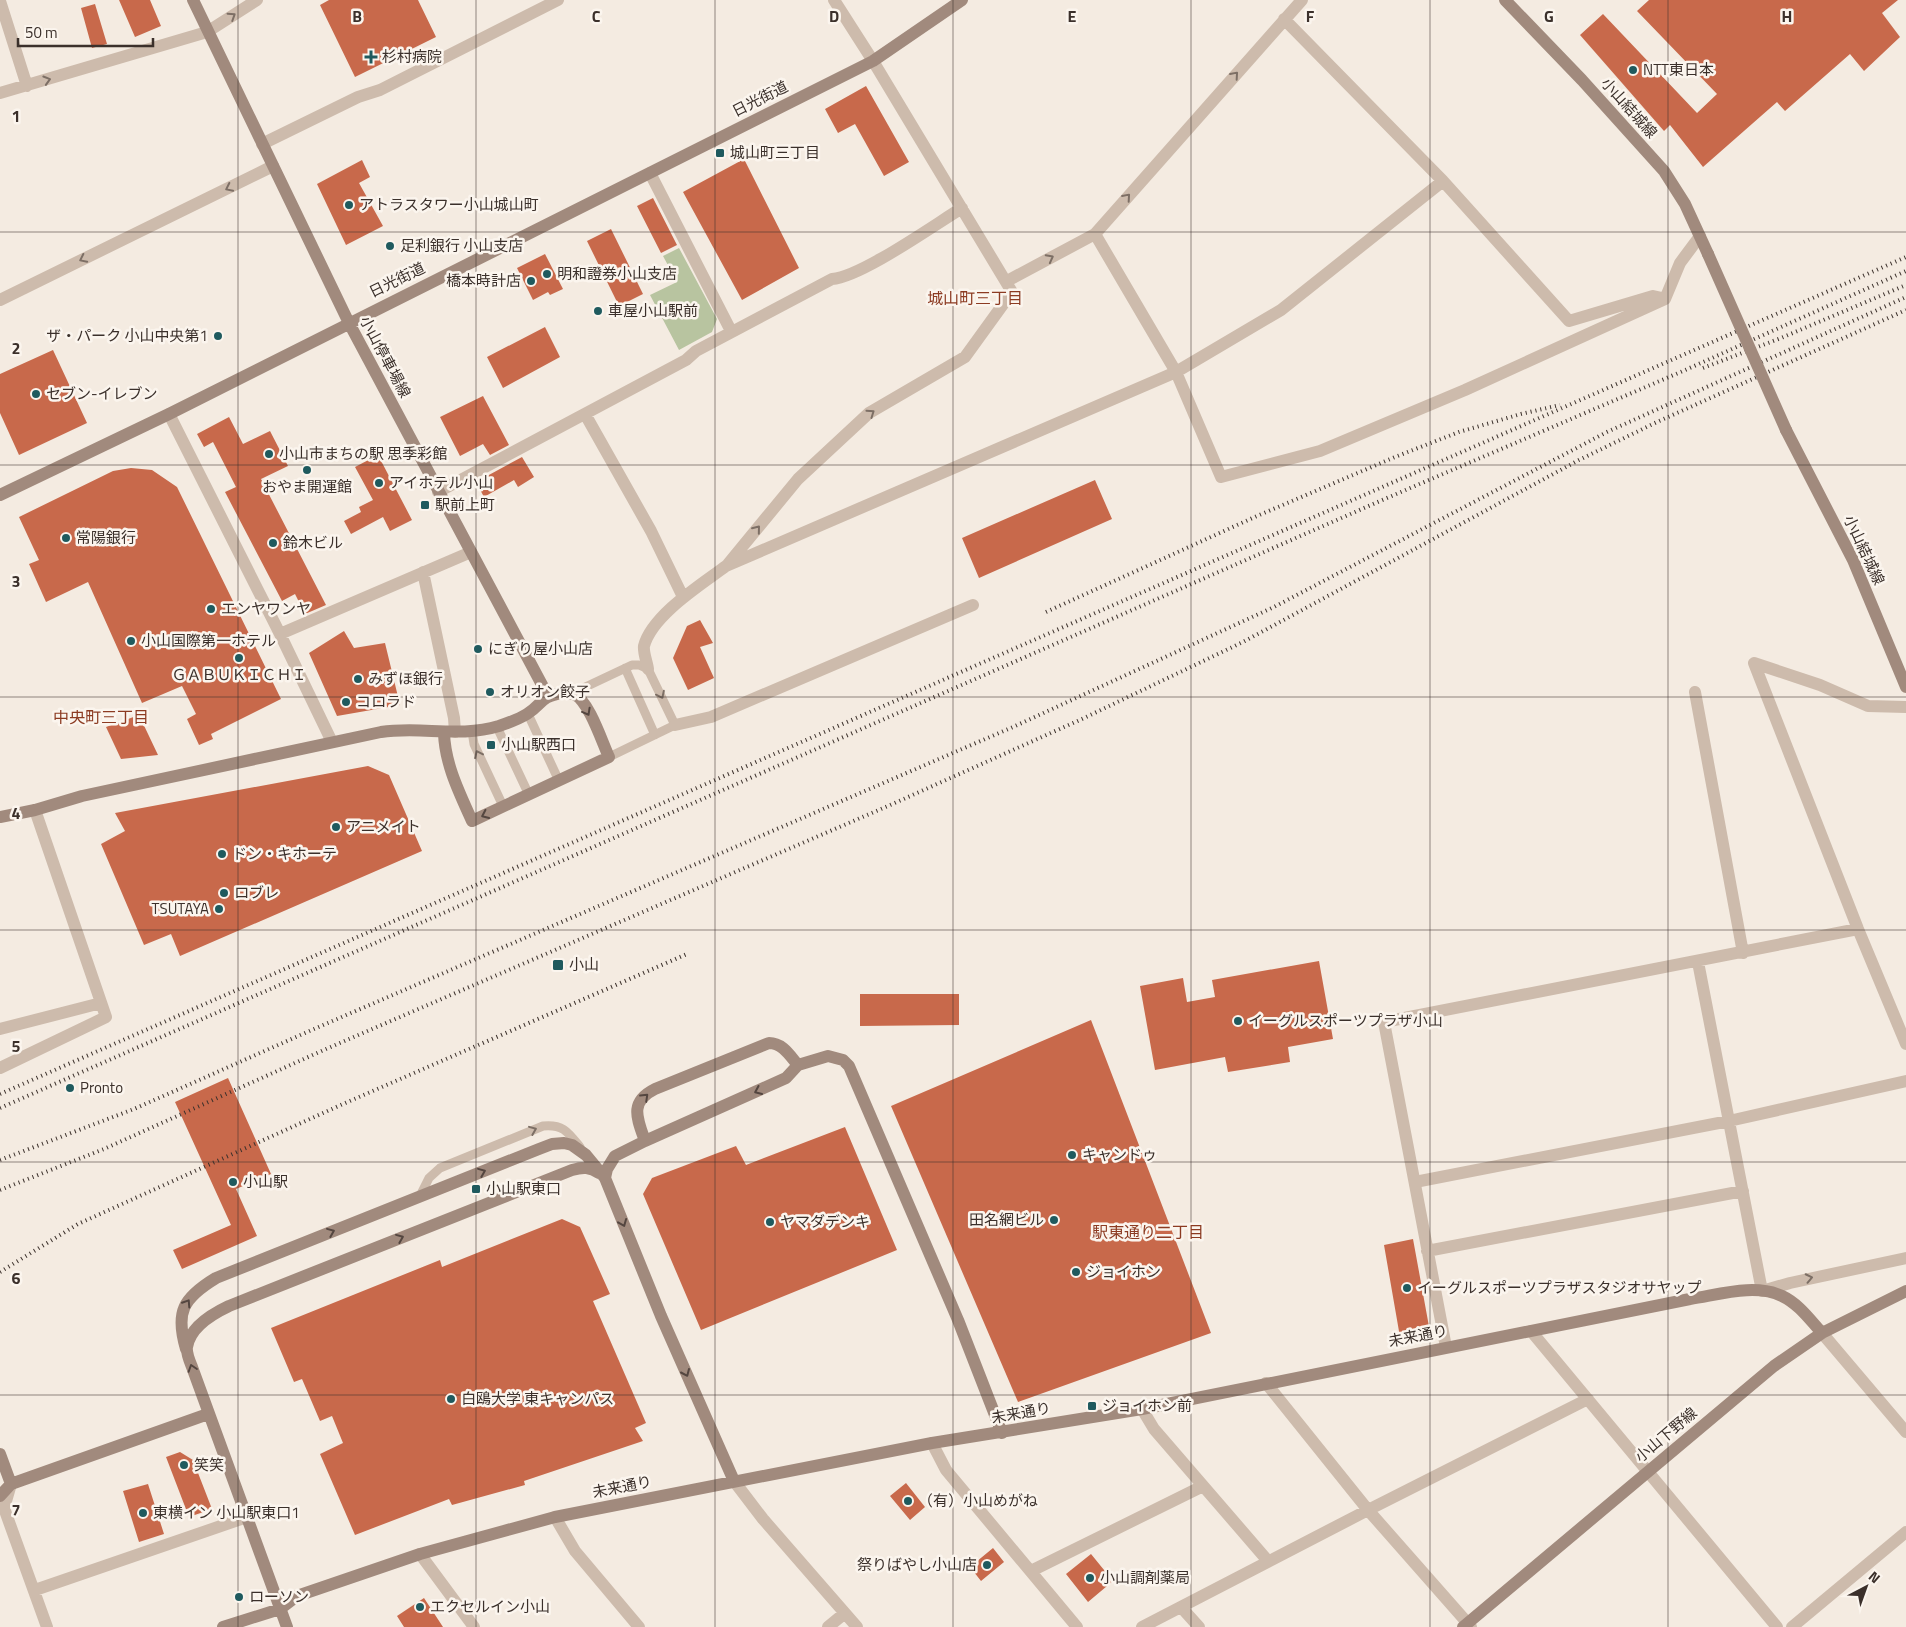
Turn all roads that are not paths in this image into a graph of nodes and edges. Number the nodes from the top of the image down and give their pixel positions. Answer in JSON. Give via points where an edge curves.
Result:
{"nodes":[{"id":1,"x":0,"y":0,"type":"edge"},
{"id":2,"x":193,"y":0,"type":"edge"},
{"id":3,"x":257,"y":0,"type":"edge"},
{"id":4,"x":558,"y":0,"type":"edge"},
{"id":5,"x":834,"y":0,"type":"edge"},
{"id":6,"x":962,"y":0,"type":"edge"},
{"id":7,"x":1302,"y":0,"type":"edge"},
{"id":8,"x":1505,"y":0,"type":"edge"},
{"id":9,"x":1284,"y":19,"type":"junction"},
{"id":10,"x":207,"y":32,"type":"junction"},
{"id":11,"x":873,"y":61,"type":"junction"},
{"id":12,"x":26,"y":86,"type":"junction"},
{"id":13,"x":0,"y":93,"type":"edge"},
{"id":14,"x":262,"y":144,"type":"junction"},
{"id":15,"x":273,"y":166,"type":"junction"},
{"id":16,"x":650,"y":173,"type":"junction"},
{"id":17,"x":1443,"y":182,"type":"junction"},
{"id":18,"x":962,"y":208,"type":"junction"},
{"id":19,"x":1095,"y":234,"type":"junction"},
{"id":20,"x":1700,"y":236,"type":"junction"},
{"id":21,"x":1007,"y":281,"type":"junction"},
{"id":22,"x":1665,"y":299,"type":"junction"},
{"id":23,"x":0,"y":300,"type":"edge"},
{"id":24,"x":349,"y":323,"type":"junction"},
{"id":25,"x":731,"y":331,"type":"junction"},
{"id":26,"x":1176,"y":372,"type":"junction"},
{"id":27,"x":168,"y":414,"type":"junction"},
{"id":28,"x":585,"y":414,"type":"junction"},
{"id":29,"x":438,"y":492,"type":"junction"},
{"id":30,"x":0,"y":495,"type":"edge"},
{"id":31,"x":471,"y":552,"type":"junction"},
{"id":32,"x":726,"y":566,"type":"junction"},
{"id":33,"x":423,"y":572,"type":"junction"},
{"id":34,"x":683,"y":597,"type":"junction"},
{"id":35,"x":974,"y":605,"type":"dead end"},
{"id":36,"x":280,"y":634,"type":"junction"},
{"id":37,"x":625,"y":668,"type":"junction"},
{"id":38,"x":648,"y":669,"type":"junction"},
{"id":39,"x":1906,"y":687,"type":"edge"},
{"id":40,"x":1696,"y":692,"type":"dead end"},
{"id":41,"x":548,"y":696,"type":"junction"},
{"id":42,"x":1906,"y":707,"type":"edge"},
{"id":43,"x":528,"y":714,"type":"junction"},
{"id":44,"x":676,"y":725,"type":"junction"},
{"id":45,"x":497,"y":727,"type":"junction"},
{"id":46,"x":472,"y":731,"type":"junction"},
{"id":47,"x":449,"y":733,"type":"junction"},
{"id":48,"x":655,"y":735,"type":"junction"},
{"id":49,"x":332,"y":742,"type":"junction"},
{"id":50,"x":609,"y":757,"type":"junction"},
{"id":51,"x":559,"y":781,"type":"junction"},
{"id":52,"x":529,"y":795,"type":"junction"},
{"id":53,"x":503,"y":806,"type":"junction"},
{"id":54,"x":34,"y":810,"type":"junction"},
{"id":55,"x":0,"y":817,"type":"edge"},
{"id":56,"x":1858,"y":929,"type":"junction"},
{"id":57,"x":1743,"y":953,"type":"junction"},
{"id":58,"x":1698,"y":962,"type":"junction"},
{"id":59,"x":101,"y":1003,"type":"junction"},
{"id":60,"x":0,"y":1029,"type":"edge"},
{"id":61,"x":1906,"y":1044,"type":"edge"},
{"id":62,"x":798,"y":1065,"type":"junction"},
{"id":63,"x":0,"y":1068,"type":"edge"},
{"id":64,"x":1906,"y":1081,"type":"edge"},
{"id":65,"x":1729,"y":1121,"type":"junction"},
{"id":66,"x":645,"y":1141,"type":"junction"},
{"id":67,"x":586,"y":1155,"type":"junction"},
{"id":68,"x":605,"y":1178,"type":"junction"},
{"id":69,"x":1414,"y":1182,"type":"junction"},
{"id":70,"x":1743,"y":1191,"type":"junction"},
{"id":71,"x":420,"y":1196,"type":"junction"},
{"id":72,"x":1427,"y":1251,"type":"junction"},
{"id":73,"x":1906,"y":1258,"type":"edge"},
{"id":74,"x":1762,"y":1291,"type":"junction"},
{"id":75,"x":1906,"y":1291,"type":"edge"},
{"id":76,"x":1530,"y":1330,"type":"junction"},
{"id":77,"x":1822,"y":1333,"type":"junction"},
{"id":78,"x":1446,"y":1348,"type":"junction"},
{"id":79,"x":186,"y":1349,"type":"junction"},
{"id":80,"x":1266,"y":1383,"type":"junction"},
{"id":81,"x":1588,"y":1399,"type":"junction"},
{"id":82,"x":1142,"y":1408,"type":"junction"},
{"id":83,"x":208,"y":1414,"type":"junction"},
{"id":84,"x":1906,"y":1432,"type":"edge"},
{"id":85,"x":1002,"y":1433,"type":"junction"},
{"id":86,"x":932,"y":1443,"type":"junction"},
{"id":87,"x":0,"y":1454,"type":"edge"},
{"id":88,"x":1649,"y":1472,"type":"junction"},
{"id":89,"x":734,"y":1481,"type":"junction"},
{"id":90,"x":11,"y":1484,"type":"junction"},
{"id":91,"x":1203,"y":1486,"type":"junction"},
{"id":92,"x":0,"y":1496,"type":"edge"},
{"id":93,"x":1368,"y":1510,"type":"junction"},
{"id":94,"x":247,"y":1517,"type":"junction"},
{"id":95,"x":555,"y":1517,"type":"junction"},
{"id":96,"x":1906,"y":1532,"type":"edge"},
{"id":97,"x":420,"y":1554,"type":"junction"},
{"id":98,"x":1268,"y":1561,"type":"junction"},
{"id":99,"x":1030,"y":1570,"type":"junction"},
{"id":100,"x":35,"y":1590,"type":"junction"},
{"id":101,"x":1181,"y":1606,"type":"junction"},
{"id":102,"x":280,"y":1608,"type":"junction"},
{"id":103,"x":845,"y":1613,"type":"junction"},
{"id":104,"x":1467,"y":1626,"type":"edge"},
{"id":105,"x":47,"y":1627,"type":"edge"},
{"id":106,"x":223,"y":1627,"type":"edge"},
{"id":107,"x":287,"y":1627,"type":"edge"},
{"id":108,"x":474,"y":1627,"type":"edge"},
{"id":109,"x":639,"y":1627,"type":"edge"},
{"id":110,"x":828,"y":1627,"type":"edge"},
{"id":111,"x":857,"y":1627,"type":"edge"},
{"id":112,"x":1077,"y":1627,"type":"edge"},
{"id":113,"x":1142,"y":1627,"type":"edge"},
{"id":114,"x":1199,"y":1627,"type":"edge"},
{"id":115,"x":1777,"y":1627,"type":"edge"},
{"id":116,"x":1792,"y":1627,"type":"edge"}],
"edges":[{"from":1,"to":12,"type":"street"},
{"from":2,"to":10,"type":"street","name":"小山停車場線"},
{"from":10,"to":3,"type":"street","one_way":true},
{"from":4,"to":14,"type":"street","via":[[380,90],[358,96]]},
{"from":5,"to":11,"type":"street"},
{"from":6,"to":11,"type":"street","name":"日光街道"},
{"from":7,"to":9,"type":"street"},
{"from":8,"to":20,"type":"street","name":"小山結城線","via":[[1664,170]]},
{"from":9,"to":17,"type":"street"},
{"from":19,"to":9,"type":"street","one_way":true},
{"from":12,"to":10,"type":"street","one_way":true},
{"from":10,"to":14,"type":"street","name":"小山停車場線"},
{"from":11,"to":16,"type":"street","name":"日光街道"},
{"from":11,"to":18,"type":"street"},
{"from":12,"to":13,"type":"street"},
{"from":14,"to":15,"type":"street","name":"小山停車場線"},
{"from":15,"to":23,"type":"street","one_way":true},
{"from":15,"to":24,"type":"street","name":"小山停車場線"},
{"from":16,"to":24,"type":"street","name":"日光街道"},
{"from":16,"to":25,"type":"street"},
{"from":17,"to":22,"type":"street","via":[[1569,321],[1653,296]]},
{"from":17,"to":26,"type":"street","via":[[1281,310]]},
{"from":18,"to":21,"type":"street"},
{"from":18,"to":25,"type":"street","via":[[877,260],[842,278],[832,279]]},
{"from":21,"to":19,"type":"street","one_way":true},
{"from":19,"to":26,"type":"street"},
{"from":20,"to":22,"type":"street","via":[[1680,263]]},
{"from":20,"to":39,"type":"street","name":"小山結城線","bridge":true,"via":[[1786,430],[1853,560]]},
{"from":32,"to":21,"type":"street","one_way":true,"via":[[798,479],[869,413],[965,357],[1012,292]]},
{"from":22,"to":26,"type":"street","via":[[1465,390],[1320,451],[1221,477]]},
{"from":24,"to":27,"type":"street","name":"日光街道"},
{"from":24,"to":29,"type":"street","name":"小山停車場線"},
{"from":25,"to":28,"type":"street","via":[[686,360]]},
{"from":26,"to":32,"type":"street"},
{"from":27,"to":30,"type":"street","name":"日光街道"},
{"from":27,"to":36,"type":"street"},
{"from":28,"to":29,"type":"street"},
{"from":28,"to":34,"type":"street","via":[[651,531]]},
{"from":29,"to":31,"type":"street","name":"小山停車場線"},
{"from":31,"to":33,"type":"street"},
{"from":31,"to":41,"type":"street","name":"小山停車場線"},
{"from":32,"to":34,"type":"street"},
{"from":33,"to":36,"type":"street"},
{"from":33,"to":47,"type":"street","via":[[454,718]]},
{"from":34,"to":38,"type":"street","via":[[654,626],[644,647]]},
{"from":35,"to":44,"type":"street","via":[[711,717]]},
{"from":36,"to":49,"type":"street"},
{"from":37,"to":38,"type":"lane","via":[[639,665]]},
{"from":37,"to":41,"type":"lane","via":[[579,690]]},
{"from":37,"to":48,"type":"lane"},
{"from":38,"to":44,"type":"lane","one_way":true},
{"from":40,"to":57,"type":"street"},
{"from":41,"to":43,"type":"street"},
{"from":41,"to":50,"type":"street","one_way":true,"via":[[568,693],[580,699]]},
{"from":42,"to":56,"type":"street","via":[[1868,706],[1820,685],[1754,663]]},
{"from":43,"to":45,"type":"street"},
{"from":43,"to":51,"type":"lane"},
{"from":44,"to":48,"type":"lane"},
{"from":45,"to":46,"type":"street"},
{"from":45,"to":52,"type":"lane"},
{"from":46,"to":47,"type":"street"},
{"from":53,"to":46,"type":"lane","one_way":true,"via":[[474,744]]},
{"from":47,"to":49,"type":"street","via":[[400,730]]},
{"from":53,"to":47,"type":"street","one_way":true,"via":[[472,821],[444,748]]},
{"from":48,"to":50,"type":"lane"},
{"from":49,"to":54,"type":"street","via":[[82,796]]},
{"from":50,"to":51,"type":"street"},
{"from":51,"to":52,"type":"street"},
{"from":52,"to":53,"type":"street"},
{"from":54,"to":55,"type":"street"},
{"from":54,"to":59,"type":"street"},
{"from":56,"to":57,"type":"street"},
{"from":56,"to":61,"type":"street"},
{"from":57,"to":58,"type":"street"},
{"from":58,"to":65,"type":"street"},
{"from":58,"to":69,"type":"street","via":[[1384,1022]]},
{"from":59,"to":60,"type":"street"},
{"from":59,"to":63,"type":"street","via":[[106,1016]]},
{"from":62,"to":66,"type":"street","one_way":true,"via":[[786,1078]]},
{"from":66,"to":62,"type":"street","one_way":true,"via":[[637,1118],[637,1107],[641,1098],[655,1089],[770,1043],[782,1047]]},
{"from":62,"to":85,"type":"street","via":[[828,1056],[843,1060],[849,1066],[958,1320]]},
{"from":64,"to":65,"type":"street"},
{"from":65,"to":69,"type":"street"},
{"from":65,"to":70,"type":"street"},
{"from":66,"to":68,"type":"street","via":[[614,1156]]},
{"from":67,"to":68,"type":"street"},
{"from":71,"to":67,"type":"street","one_way":true,"via":[[552,1144],[572,1145]]},
{"from":71,"to":67,"type":"lane","one_way":true,"via":[[429,1178],[440,1168],[543,1126],[559,1126],[567,1131]]},
{"from":79,"to":68,"type":"street","one_way":true,"via":[[192,1334],[203,1322],[229,1306],[572,1170],[590,1168]]},
{"from":68,"to":89,"type":"street","one_way":true,"via":[[660,1316]]},
{"from":69,"to":72,"type":"street"},
{"from":70,"to":72,"type":"street"},
{"from":70,"to":74,"type":"street"},
{"from":79,"to":71,"type":"street","one_way":true,"via":[[181,1333],[181,1314],[186,1302],[198,1289],[216,1278]]},
{"from":72,"to":78,"type":"street"},
{"from":74,"to":73,"type":"street","one_way":true,"via":[[1790,1282]]},
{"from":74,"to":76,"type":"street","name":"未来通り","via":[[1690,1299]]},
{"from":74,"to":77,"type":"street","name":"未来通り","via":[[1782,1296],[1799,1308]]},
{"from":75,"to":77,"type":"street","name":"小山下野線"},
{"from":76,"to":78,"type":"street","name":"未来通り"},
{"from":76,"to":81,"type":"street"},
{"from":77,"to":84,"type":"street"},
{"from":77,"to":88,"type":"street","name":"小山下野線","via":[[1774,1366]]},
{"from":78,"to":80,"type":"street","name":"未来通り"},
{"from":83,"to":79,"type":"street","one_way":true},
{"from":80,"to":82,"type":"street","name":"未来通り"},
{"from":80,"to":93,"type":"street"},
{"from":81,"to":88,"type":"street"},
{"from":81,"to":93,"type":"street"},
{"from":82,"to":85,"type":"street","name":"未来通り"},
{"from":82,"to":91,"type":"street","via":[[1154,1430]]},
{"from":83,"to":90,"type":"street"},
{"from":83,"to":94,"type":"street"},
{"from":85,"to":86,"type":"street","name":"未来通り"},
{"from":86,"to":89,"type":"street","name":"未来通り"},
{"from":86,"to":99,"type":"street","via":[[946,1470]]},
{"from":87,"to":90,"type":"street"},
{"from":88,"to":104,"type":"street","name":"小山下野線"},
{"from":88,"to":115,"type":"street"},
{"from":89,"to":95,"type":"street","name":"未来通り"},
{"from":89,"to":103,"type":"street"},
{"from":90,"to":92,"type":"street"},
{"from":90,"to":100,"type":"street","via":[[4,1508]]},
{"from":91,"to":98,"type":"street"},
{"from":91,"to":99,"type":"street"},
{"from":93,"to":98,"type":"street"},
{"from":93,"to":104,"type":"street"},
{"from":94,"to":100,"type":"street"},
{"from":94,"to":102,"type":"street"},
{"from":95,"to":97,"type":"street","name":"未来通り"},
{"from":95,"to":109,"type":"street","via":[[575,1551]]},
{"from":96,"to":116,"type":"street"},
{"from":97,"to":102,"type":"street","name":"未来通り","via":[[297,1596]]},
{"from":97,"to":108,"type":"street"},
{"from":98,"to":101,"type":"street"},
{"from":99,"to":112,"type":"street"},
{"from":100,"to":105,"type":"street"},
{"from":101,"to":113,"type":"street"},
{"from":101,"to":114,"type":"street"},
{"from":102,"to":106,"type":"street","name":"未来通り"},
{"from":102,"to":107,"type":"street"},
{"from":103,"to":110,"type":"street"},
{"from":103,"to":111,"type":"street"}]}
